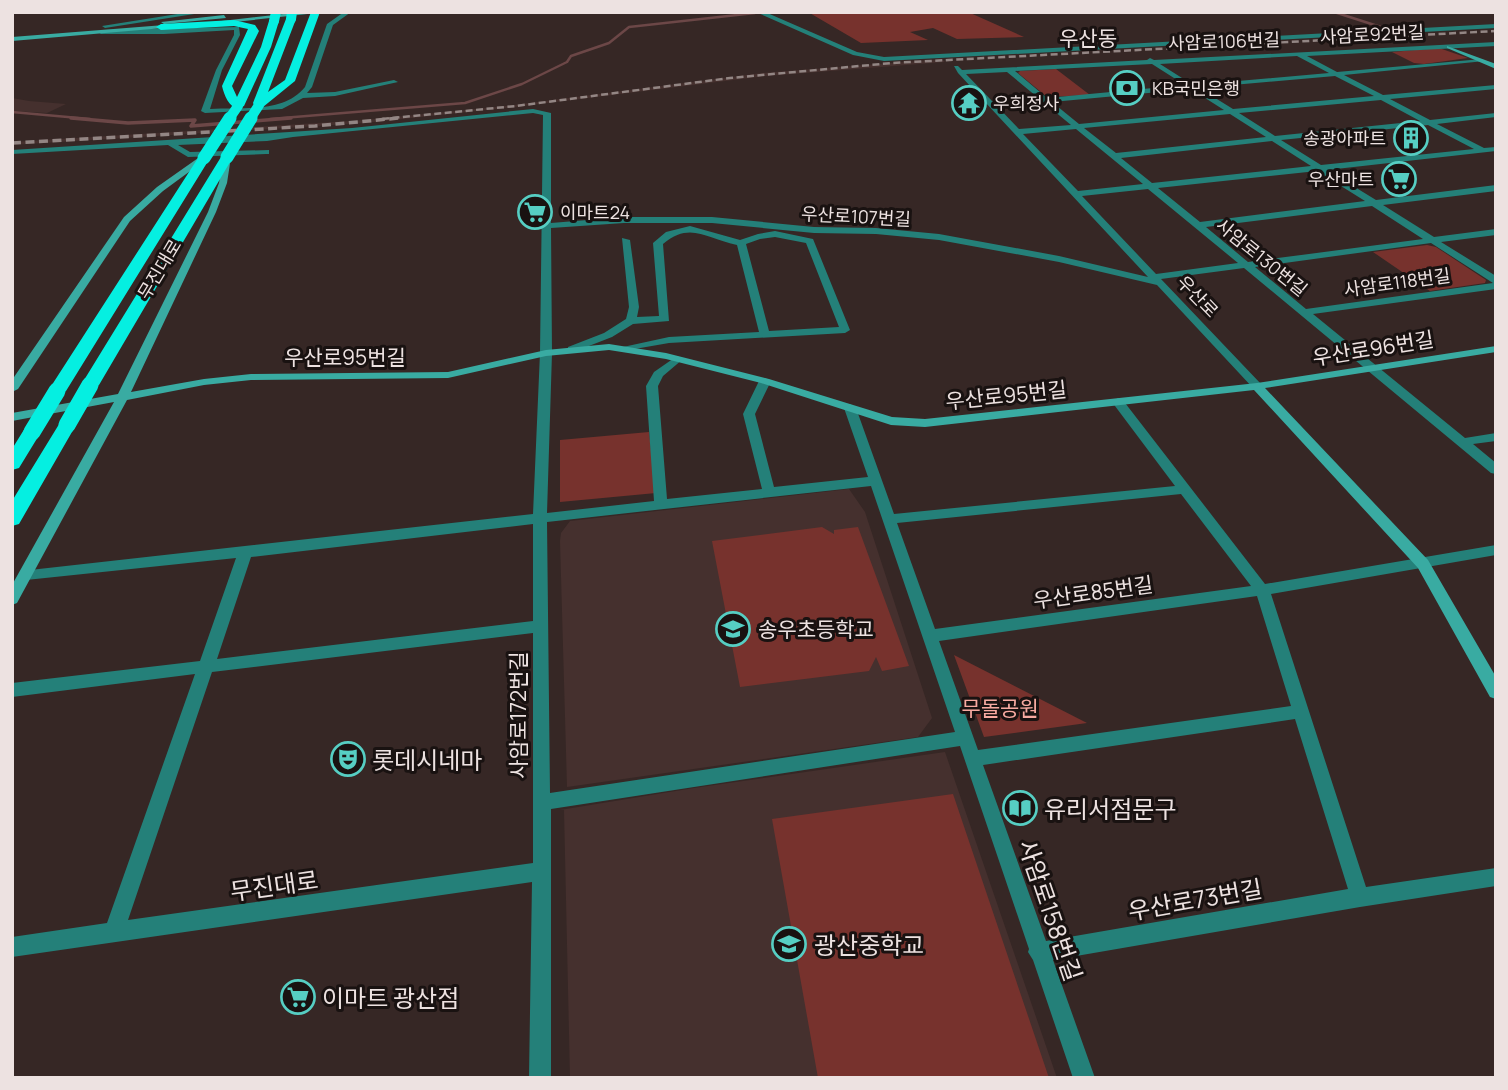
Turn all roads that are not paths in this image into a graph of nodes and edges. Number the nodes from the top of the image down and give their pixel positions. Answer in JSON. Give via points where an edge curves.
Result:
{"nodes":[{"id":1,"x":204,"y":12,"type":"edge"},
{"id":2,"x":236,"y":12,"type":"edge"},
{"id":3,"x":348,"y":12,"type":"edge"},
{"id":4,"x":759,"y":12,"type":"edge"},
{"id":5,"x":318,"y":13,"type":"edge"},
{"id":6,"x":276,"y":15,"type":"edge"},
{"id":7,"x":292,"y":16,"type":"edge"},
{"id":8,"x":160,"y":24,"type":"junction"},
{"id":9,"x":1496,"y":26,"type":"edge"},
{"id":10,"x":102,"y":29,"type":"junction"},
{"id":11,"x":12,"y":36,"type":"edge"},
{"id":12,"x":1496,"y":44,"type":"edge"},
{"id":13,"x":1449,"y":47,"type":"junction"},
{"id":14,"x":1296,"y":54,"type":"junction"},
{"id":15,"x":945,"y":56,"type":"junction"},
{"id":16,"x":1150,"y":60,"type":"junction"},
{"id":17,"x":1482,"y":61,"type":"junction"},
{"id":18,"x":1496,"y":67,"type":"edge"},
{"id":19,"x":1008,"y":69,"type":"junction"},
{"id":20,"x":960,"y":72,"type":"junction"},
{"id":21,"x":1335,"y":74,"type":"junction"},
{"id":22,"x":394,"y":82,"type":"dead end"},
{"id":23,"x":1192,"y":87,"type":"junction"},
{"id":24,"x":1496,"y":87,"type":"edge"},
{"id":25,"x":302,"y":96,"type":"junction"},
{"id":26,"x":1381,"y":97,"type":"junction"},
{"id":27,"x":1046,"y":100,"type":"junction"},
{"id":28,"x":258,"y":105,"type":"junction"},
{"id":29,"x":238,"y":106,"type":"junction"},
{"id":30,"x":1231,"y":112,"type":"junction"},
{"id":31,"x":1496,"y":115,"type":"edge"},
{"id":32,"x":1429,"y":122,"type":"junction"},
{"id":33,"x":1077,"y":126,"type":"junction"},
{"id":34,"x":1016,"y":132,"type":"junction"},
{"id":35,"x":1273,"y":139,"type":"junction"},
{"id":36,"x":170,"y":143,"type":"junction"},
{"id":37,"x":1496,"y":149,"type":"edge"},
{"id":38,"x":1483,"y":150,"type":"junction"},
{"id":39,"x":12,"y":152,"type":"edge"},
{"id":40,"x":266,"y":152,"type":"dead end"},
{"id":41,"x":1114,"y":156,"type":"junction"},
{"id":42,"x":227,"y":157,"type":"junction"},
{"id":43,"x":1496,"y":157,"type":"edge"},
{"id":44,"x":204,"y":158,"type":"junction"},
{"id":45,"x":1318,"y":168,"type":"junction"},
{"id":46,"x":1150,"y":186,"type":"junction"},
{"id":47,"x":1496,"y":188,"type":"edge"},
{"id":48,"x":1076,"y":194,"type":"junction"},
{"id":49,"x":1373,"y":203,"type":"junction"},
{"id":50,"x":1197,"y":225,"type":"junction"},
{"id":51,"x":547,"y":226,"type":"junction"},
{"id":52,"x":1496,"y":232,"type":"edge"},
{"id":53,"x":625,"y":240,"type":"dead end"},
{"id":54,"x":1432,"y":241,"type":"junction"},
{"id":55,"x":741,"y":243,"type":"junction"},
{"id":56,"x":1246,"y":265,"type":"junction"},
{"id":57,"x":1156,"y":280,"type":"junction"},
{"id":58,"x":1496,"y":284,"type":"edge"},
{"id":59,"x":1304,"y":312,"type":"junction"},
{"id":60,"x":631,"y":320,"type":"junction"},
{"id":61,"x":765,"y":335,"type":"junction"},
{"id":62,"x":572,"y":349,"type":"junction"},
{"id":63,"x":627,"y":349,"type":"junction"},
{"id":64,"x":1496,"y":349,"type":"edge"},
{"id":65,"x":546,"y":353,"type":"junction"},
{"id":66,"x":677,"y":359,"type":"junction"},
{"id":67,"x":1371,"y":367,"type":"junction"},
{"id":68,"x":765,"y":381,"type":"junction"},
{"id":69,"x":1257,"y":386,"type":"junction"},
{"id":70,"x":12,"y":389,"type":"edge"},
{"id":71,"x":123,"y":396,"type":"junction"},
{"id":72,"x":1118,"y":402,"type":"junction"},
{"id":73,"x":850,"y":408,"type":"junction"},
{"id":74,"x":12,"y":417,"type":"edge"},
{"id":75,"x":1496,"y":437,"type":"edge"},
{"id":76,"x":1462,"y":442,"type":"junction"},
{"id":77,"x":12,"y":464,"type":"edge"},
{"id":78,"x":1496,"y":470,"type":"edge"},
{"id":79,"x":876,"y":481,"type":"junction"},
{"id":80,"x":1185,"y":489,"type":"junction"},
{"id":81,"x":769,"y":492,"type":"junction"},
{"id":82,"x":661,"y":504,"type":"junction"},
{"id":83,"x":540,"y":517,"type":"junction"},
{"id":84,"x":12,"y":519,"type":"edge"},
{"id":85,"x":890,"y":519,"type":"junction"},
{"id":86,"x":1496,"y":550,"type":"edge"},
{"id":87,"x":245,"y":554,"type":"junction"},
{"id":88,"x":1423,"y":564,"type":"junction"},
{"id":89,"x":26,"y":575,"type":"junction"},
{"id":90,"x":1262,"y":590,"type":"junction"},
{"id":91,"x":12,"y":599,"type":"edge"},
{"id":92,"x":540,"y":626,"type":"junction"},
{"id":93,"x":930,"y":636,"type":"junction"},
{"id":94,"x":206,"y":666,"type":"junction"},
{"id":95,"x":12,"y":690,"type":"edge"},
{"id":96,"x":1496,"y":691,"type":"edge"},
{"id":97,"x":1302,"y":711,"type":"junction"},
{"id":98,"x":964,"y":738,"type":"junction"},
{"id":99,"x":972,"y":759,"type":"junction"},
{"id":100,"x":542,"y":802,"type":"junction"},
{"id":101,"x":542,"y":871,"type":"junction"},
{"id":102,"x":1496,"y":877,"type":"edge"},
{"id":103,"x":1360,"y":897,"type":"junction"},
{"id":104,"x":114,"y":933,"type":"junction"},
{"id":105,"x":12,"y":947,"type":"edge"},
{"id":106,"x":1038,"y":952,"type":"junction"},
{"id":107,"x":540,"y":1078,"type":"edge"},
{"id":108,"x":1084,"y":1078,"type":"edge"}],
"edges":[{"from":1,"to":10,"type":"street"},
{"from":2,"to":8,"type":"highway"},
{"from":3,"to":25,"type":"street","via":[[330,24]]},
{"from":4,"to":15,"type":"street","via":[[863,57]]},
{"from":5,"to":8,"type":"street"},
{"from":5,"to":28,"type":"highway","via":[[290,81]]},
{"from":6,"to":8,"type":"street"},
{"from":6,"to":29,"type":"highway","name":"무진대로"},
{"from":7,"to":28,"type":"highway","name":"무진대로"},
{"from":8,"to":10,"type":"street"},
{"from":8,"to":29,"type":"highway","via":[[251,27],[254,31],[227,86]]},
{"from":9,"to":15,"type":"street"},
{"from":10,"to":11,"type":"street"},
{"from":10,"to":25,"type":"street","via":[[154,33],[237,28],[205,111],[282,107]]},
{"from":12,"to":13,"type":"street","name":"사암로92번길"},
{"from":13,"to":14,"type":"street","name":"사암로92번길"},
{"from":13,"to":17,"type":"street"},
{"from":14,"to":16,"type":"street","name":"사암로106번길"},
{"from":14,"to":21,"type":"street","name":"사암로106번길"},
{"from":15,"to":20,"type":"street","name":"우산로"},
{"from":16,"to":19,"type":"street","name":"사암로106번길"},
{"from":16,"to":23,"type":"street","name":"사암로118번길"},
{"from":17,"to":18,"type":"street"},
{"from":17,"to":21,"type":"street","name":"사암로92번길"},
{"from":19,"to":20,"type":"street","name":"사암로106번길"},
{"from":19,"to":27,"type":"street","name":"사암로130번길"},
{"from":20,"to":34,"type":"street","name":"우산로"},
{"from":21,"to":23,"type":"street","name":"사암로106번길"},
{"from":21,"to":26,"type":"street","name":"사암로106번길"},
{"from":22,"to":25,"type":"street"},
{"from":23,"to":27,"type":"street"},
{"from":23,"to":30,"type":"street","name":"사암로118번길"},
{"from":24,"to":26,"type":"street"},
{"from":26,"to":30,"type":"street"},
{"from":26,"to":32,"type":"street","name":"사암로106번길"},
{"from":27,"to":33,"type":"street","name":"사암로130번길"},
{"from":28,"to":42,"type":"highway","name":"무진대로","bridge":true},
{"from":29,"to":44,"type":"highway","name":"무진대로","bridge":true},
{"from":30,"to":33,"type":"street"},
{"from":30,"to":35,"type":"street","name":"사암로118번길"},
{"from":31,"to":32,"type":"street"},
{"from":32,"to":35,"type":"street"},
{"from":32,"to":38,"type":"street","name":"사암로106번길"},
{"from":33,"to":34,"type":"street"},
{"from":33,"to":41,"type":"street","name":"사암로130번길"},
{"from":34,"to":48,"type":"street","name":"우산로"},
{"from":35,"to":41,"type":"street"},
{"from":35,"to":45,"type":"street","name":"사암로118번길"},
{"from":36,"to":39,"type":"street"},
{"from":36,"to":40,"type":"street","via":[[188,155]]},
{"from":36,"to":51,"type":"street","name":"사암로172번길","via":[[544,111]]},
{"from":37,"to":38,"type":"street"},
{"from":38,"to":43,"type":"street","name":"사암로106번길"},
{"from":38,"to":45,"type":"street"},
{"from":41,"to":46,"type":"street","name":"사암로130번길"},
{"from":42,"to":71,"type":"street","name":"무진대로","via":[[212,212]]},
{"from":42,"to":84,"type":"highway","name":"무진대로","bridge":true},
{"from":44,"to":70,"type":"street","via":[[127,219]]},
{"from":44,"to":77,"type":"highway","name":"무진대로","bridge":true},
{"from":45,"to":46,"type":"street"},
{"from":45,"to":49,"type":"street","name":"사암로118번길"},
{"from":46,"to":48,"type":"street"},
{"from":46,"to":50,"type":"street","name":"사암로130번길"},
{"from":47,"to":49,"type":"street"},
{"from":48,"to":57,"type":"street","name":"우산로"},
{"from":49,"to":50,"type":"street"},
{"from":49,"to":54,"type":"street","name":"사암로118번길"},
{"from":50,"to":56,"type":"street","name":"사암로130번길"},
{"from":51,"to":57,"type":"street","name":"우산로107번길","via":[[686,220],[876,231],[939,237]]},
{"from":51,"to":65,"type":"street","name":"사암로172번길"},
{"from":52,"to":54,"type":"street"},
{"from":53,"to":60,"type":"street","via":[[634,307]]},
{"from":54,"to":56,"type":"street","name":"사암로118번길"},
{"from":54,"to":58,"type":"street","name":"사암로118번길"},
{"from":55,"to":60,"type":"street","via":[[701,228],[668,233],[658,243],[665,319]]},
{"from":55,"to":61,"type":"street"},
{"from":55,"to":61,"type":"street","via":[[768,233],[810,241],[845,330]]},
{"from":56,"to":57,"type":"street","name":"사암로118번길"},
{"from":56,"to":59,"type":"street","name":"사암로130번길"},
{"from":57,"to":69,"type":"street","name":"우산로"},
{"from":58,"to":59,"type":"street","name":"사암로118번길"},
{"from":59,"to":67,"type":"street","name":"사암로130번길"},
{"from":60,"to":62,"type":"street"},
{"from":61,"to":63,"type":"street","via":[[669,340]]},
{"from":62,"to":63,"type":"street","name":"우산로95번길"},
{"from":62,"to":65,"type":"street","name":"우산로95번길"},
{"from":63,"to":66,"type":"street","name":"우산로95번길"},
{"from":64,"to":67,"type":"street","name":"우산로96번길"},
{"from":65,"to":71,"type":"street","name":"우산로95번길","via":[[449,374],[251,377]]},
{"from":65,"to":83,"type":"street","name":"사암로172번길"},
{"from":66,"to":68,"type":"street","name":"우산로95번길"},
{"from":66,"to":82,"type":"street","via":[[658,373],[652,386]]},
{"from":67,"to":69,"type":"street","name":"우산로96번길"},
{"from":67,"to":76,"type":"street","name":"사암로130번길"},
{"from":68,"to":73,"type":"street","name":"우산로95번길"},
{"from":68,"to":81,"type":"street","via":[[749,414]]},
{"from":69,"to":72,"type":"street","name":"우산로95번길"},
{"from":69,"to":88,"type":"street","name":"우산로"},
{"from":71,"to":74,"type":"street","name":"우산로95번길"},
{"from":71,"to":89,"type":"street","name":"무진대로"},
{"from":72,"to":73,"type":"street","name":"우산로95번길","via":[[916,423],[891,421]]},
{"from":72,"to":80,"type":"street"},
{"from":73,"to":79,"type":"street","name":"사암로158번길"},
{"from":75,"to":76,"type":"street"},
{"from":76,"to":78,"type":"street","name":"사암로130번길"},
{"from":79,"to":81,"type":"street"},
{"from":79,"to":85,"type":"street","name":"사암로158번길"},
{"from":80,"to":85,"type":"street"},
{"from":80,"to":90,"type":"street"},
{"from":81,"to":82,"type":"street"},
{"from":82,"to":83,"type":"street"},
{"from":83,"to":87,"type":"street"},
{"from":83,"to":92,"type":"street","name":"사암로172번길"},
{"from":85,"to":93,"type":"street","name":"사암로158번길"},
{"from":86,"to":88,"type":"street"},
{"from":87,"to":89,"type":"street"},
{"from":87,"to":94,"type":"street"},
{"from":88,"to":90,"type":"street","name":"우산로85번길"},
{"from":88,"to":96,"type":"street","name":"우산로"},
{"from":89,"to":91,"type":"street","name":"무진대로"},
{"from":90,"to":93,"type":"street","name":"우산로85번길"},
{"from":90,"to":97,"type":"street"},
{"from":92,"to":94,"type":"street"},
{"from":92,"to":100,"type":"street","name":"사암로172번길"},
{"from":93,"to":98,"type":"street","name":"사암로158번길"},
{"from":94,"to":95,"type":"street"},
{"from":94,"to":104,"type":"street"},
{"from":97,"to":99,"type":"street"},
{"from":97,"to":103,"type":"street"},
{"from":98,"to":99,"type":"street","name":"사암로158번길"},
{"from":98,"to":100,"type":"street"},
{"from":99,"to":106,"type":"street","name":"사암로158번길"},
{"from":100,"to":101,"type":"street","name":"사암로172번길"},
{"from":101,"to":104,"type":"street","name":"무진대로"},
{"from":101,"to":107,"type":"street","name":"사암로172번길"},
{"from":102,"to":103,"type":"street","name":"우산로73번길"},
{"from":103,"to":106,"type":"street","name":"우산로73번길"},
{"from":104,"to":105,"type":"street","name":"무진대로"},
{"from":106,"to":108,"type":"street","name":"사암로158번길"}]}
